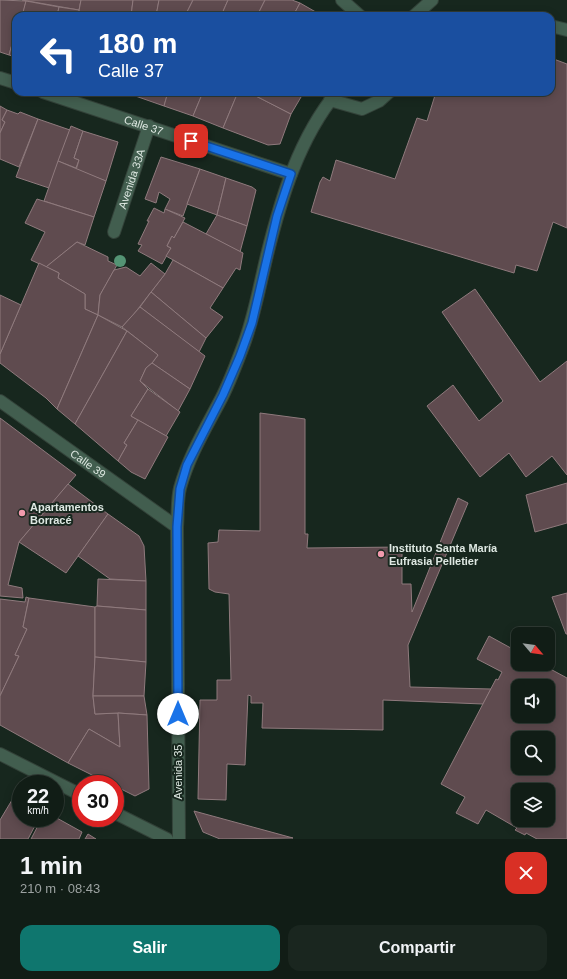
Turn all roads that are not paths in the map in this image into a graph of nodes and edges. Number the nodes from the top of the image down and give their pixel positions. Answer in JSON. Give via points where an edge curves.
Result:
{"nodes":[{"id":1,"x":342,"y":0,"type":"edge"},
{"id":2,"x":432,"y":0,"type":"edge"},
{"id":3,"x":356,"y":12,"type":"edge"},
{"id":4,"x":418,"y":12,"type":"edge"},
{"id":5,"x":555,"y":27,"type":"edge"},
{"id":6,"x":567,"y":30,"type":"edge"},
{"id":7,"x":0,"y":78,"type":"edge"},
{"id":8,"x":12,"y":82,"type":"edge"},
{"id":9,"x":55,"y":96,"type":"edge"},
{"id":10,"x":333,"y":96,"type":"edge"},
{"id":11,"x":385,"y":96,"type":"edge"},
{"id":12,"x":149,"y":126,"type":"junction"},
{"id":13,"x":291,"y":174,"type":"junction"},
{"id":14,"x":114,"y":232,"type":"dead end"},
{"id":15,"x":0,"y":401,"type":"edge"},
{"id":16,"x":177,"y":527,"type":"junction"},
{"id":17,"x":2,"y":758,"type":"edge"},
{"id":18,"x":72,"y":791,"type":"edge"},
{"id":19,"x":124,"y":818,"type":"edge"},
{"id":20,"x":167,"y":839,"type":"edge"},
{"id":21,"x":179,"y":839,"type":"edge"}],
"edges":[{"from":1,"to":3,"type":"street"},
{"from":2,"to":4,"type":"street"},
{"from":5,"to":6,"type":"street"},
{"from":7,"to":8,"type":"street"},
{"from":9,"to":12,"type":"street","name":"Calle 37"},
{"from":10,"to":11,"type":"street","via":[[362,109]]},
{"from":10,"to":13,"type":"street","name":"Avenida 35","via":[[303,146]]},
{"from":12,"to":13,"type":"street","name":"Calle 37"},
{"from":12,"to":14,"type":"street","name":"Avenida 33A"},
{"from":13,"to":16,"type":"street","name":"Avenida 35","via":[[277,216],[252,323],[223,395],[187,465],[180,489]]},
{"from":15,"to":16,"type":"street","name":"Calle 39"},
{"from":16,"to":21,"type":"street","name":"Avenida 35"},
{"from":17,"to":18,"type":"street"},
{"from":19,"to":20,"type":"street"}]}
